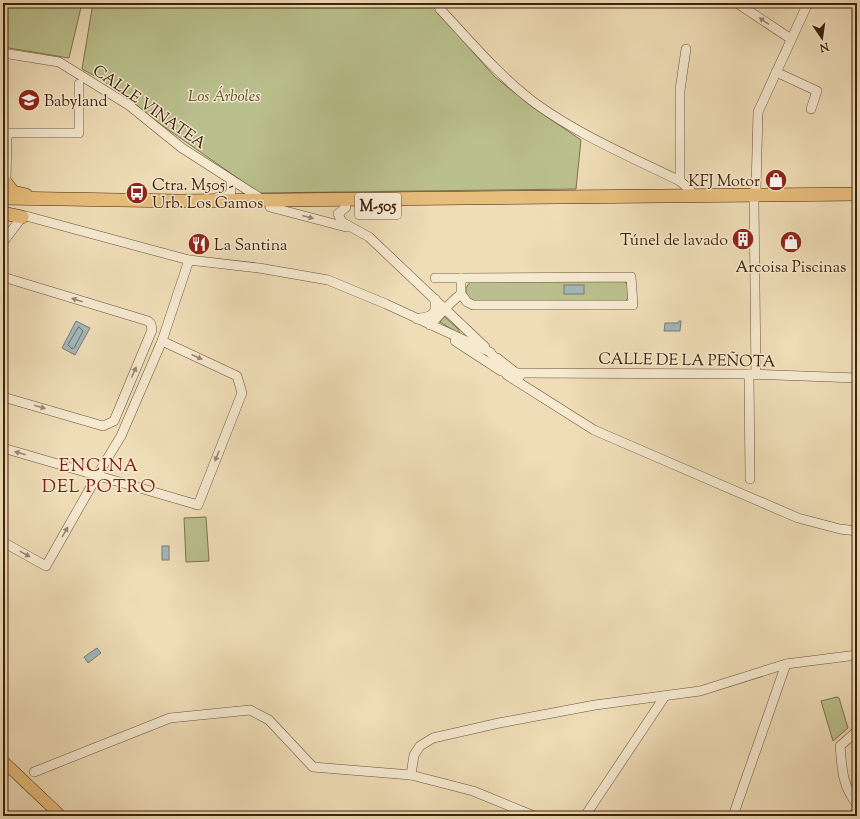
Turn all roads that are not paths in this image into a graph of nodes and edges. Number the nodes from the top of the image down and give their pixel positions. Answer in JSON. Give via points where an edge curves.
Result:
{"nodes":[{"id":1,"x":438,"y":3,"type":"edge"},
{"id":2,"x":737,"y":3,"type":"edge"},
{"id":3,"x":808,"y":3,"type":"edge"},
{"id":4,"x":791,"y":39,"type":"junction"},
{"id":5,"x":686,"y":48,"type":"dead end"},
{"id":6,"x":3,"y":53,"type":"edge"},
{"id":7,"x":776,"y":72,"type":"junction"},
{"id":8,"x":79,"y":84,"type":"dead end"},
{"id":9,"x":810,"y":109,"type":"dead end"},
{"id":10,"x":5,"y":133,"type":"edge"},
{"id":11,"x":231,"y":181,"type":"junction"},
{"id":12,"x":680,"y":181,"type":"junction"},
{"id":13,"x":4,"y":185,"type":"edge"},
{"id":14,"x":857,"y":194,"type":"edge"},
{"id":15,"x":690,"y":195,"type":"junction"},
{"id":16,"x":3,"y":198,"type":"edge"},
{"id":17,"x":43,"y":199,"type":"junction"},
{"id":18,"x":752,"y":199,"type":"junction"},
{"id":19,"x":178,"y":201,"type":"junction"},
{"id":20,"x":857,"y":201,"type":"edge"},
{"id":21,"x":267,"y":203,"type":"junction"},
{"id":22,"x":3,"y":206,"type":"edge"},
{"id":23,"x":346,"y":206,"type":"junction"},
{"id":24,"x":3,"y":213,"type":"edge"},
{"id":25,"x":22,"y":217,"type":"junction"},
{"id":26,"x":358,"y":230,"type":"junction"},
{"id":27,"x":3,"y":242,"type":"edge"},
{"id":28,"x":189,"y":260,"type":"junction"},
{"id":29,"x":3,"y":277,"type":"edge"},
{"id":30,"x":435,"y":278,"type":"dead end"},
{"id":31,"x":461,"y":278,"type":"junction"},
{"id":32,"x":461,"y":294,"type":"junction"},
{"id":33,"x":435,"y":299,"type":"junction"},
{"id":34,"x":444,"y":308,"type":"junction"},
{"id":35,"x":417,"y":319,"type":"junction"},
{"id":36,"x":430,"y":325,"type":"junction"},
{"id":37,"x":162,"y":341,"type":"junction"},
{"id":38,"x":490,"y":352,"type":"junction"},
{"id":39,"x":518,"y":373,"type":"junction"},
{"id":40,"x":753,"y":374,"type":"junction"},
{"id":41,"x":507,"y":375,"type":"junction"},
{"id":42,"x":857,"y":378,"type":"edge"},
{"id":43,"x":535,"y":392,"type":"junction"},
{"id":44,"x":3,"y":396,"type":"edge"},
{"id":45,"x":3,"y":448,"type":"edge"},
{"id":46,"x":98,"y":476,"type":"junction"},
{"id":47,"x":750,"y":479,"type":"dead end"},
{"id":48,"x":857,"y":531,"type":"edge"},
{"id":49,"x":3,"y":542,"type":"edge"},
{"id":50,"x":857,"y":655,"type":"edge"},
{"id":51,"x":786,"y":664,"type":"junction"},
{"id":52,"x":665,"y":696,"type":"junction"},
{"id":53,"x":857,"y":731,"type":"edge"},
{"id":54,"x":3,"y":762,"type":"edge"},
{"id":55,"x":34,"y":772,"type":"dead end"},
{"id":56,"x":411,"y":775,"type":"junction"},
{"id":57,"x":857,"y":804,"type":"edge"},
{"id":58,"x":61,"y":816,"type":"edge"},
{"id":59,"x":534,"y":816,"type":"edge"},
{"id":60,"x":586,"y":816,"type":"edge"},
{"id":61,"x":733,"y":816,"type":"edge"}],
"edges":[{"from":1,"to":12,"type":"street","via":[[440,9],[502,75],[536,103],[589,136]]},
{"from":4,"to":2,"type":"street","one_way":true},
{"from":3,"to":4,"type":"street"},
{"from":4,"to":7,"type":"street"},
{"from":5,"to":12,"type":"street","via":[[680,90]]},
{"from":6,"to":11,"type":"street","name":"CALLE VINATEA","via":[[59,62],[130,106],[182,148]]},
{"from":7,"to":9,"type":"street","via":[[817,91]]},
{"from":7,"to":18,"type":"street","via":[[758,112],[756,189]]},
{"from":8,"to":10,"type":"street","via":[[79,133]]},
{"from":10,"to":13,"type":"street"},
{"from":11,"to":19,"type":"street","via":[[231,192],[226,197]]},
{"from":11,"to":21,"type":"street","name":"CALLE VINATEA"},
{"from":12,"to":15,"type":"street","via":[[690,190]]},
{"from":13,"to":17,"type":"highway","via":[[13,192]]},
{"from":14,"to":18,"type":"highway","number":"M-505"},
{"from":15,"to":18,"type":"highway","number":"M-505"},
{"from":15,"to":21,"type":"highway","number":"M-505"},
{"from":16,"to":17,"type":"highway","number":"M-505"},
{"from":17,"to":19,"type":"highway","number":"M-505"},
{"from":18,"to":20,"type":"highway","number":"M-505"},
{"from":18,"to":23,"type":"highway","number":"M-505"},
{"from":18,"to":40,"type":"street"},
{"from":19,"to":21,"type":"highway","number":"M-505"},
{"from":21,"to":22,"type":"highway","number":"M-505"},
{"from":21,"to":23,"type":"highway","number":"M-505"},
{"from":21,"to":26,"type":"street","name":"CALLE VINATEA","one_way":true},
{"from":23,"to":26,"type":"street","via":[[338,214],[340,219]]},
{"from":24,"to":25,"type":"highway"},
{"from":25,"to":27,"type":"street"},
{"from":25,"to":28,"type":"street"},
{"from":26,"to":33,"type":"street","via":[[369,237]]},
{"from":28,"to":35,"type":"street","via":[[259,268],[328,280]]},
{"from":28,"to":37,"type":"street"},
{"from":44,"to":29,"type":"street","one_way":true,"via":[[104,426],[114,421],[152,330],[148,321]]},
{"from":30,"to":31,"type":"street"},
{"from":31,"to":32,"type":"street"},
{"from":31,"to":32,"type":"street","via":[[631,277],[633,305],[473,305],[466,302]]},
{"from":32,"to":34,"type":"street"},
{"from":33,"to":34,"type":"street"},
{"from":33,"to":35,"type":"street","via":[[435,311],[430,316]]},
{"from":34,"to":36,"type":"street"},
{"from":34,"to":38,"type":"street"},
{"from":35,"to":36,"type":"street"},
{"from":36,"to":38,"type":"street"},
{"from":36,"to":41,"type":"street"},
{"from":37,"to":46,"type":"street","via":[[122,436]]},
{"from":37,"to":46,"type":"street","one_way":true,"via":[[237,376],[242,393],[198,505]]},
{"from":38,"to":39,"type":"street"},
{"from":38,"to":41,"type":"street"},
{"from":39,"to":40,"type":"street","name":"CALLE DE LA PEÑOTA"},
{"from":39,"to":43,"type":"street"},
{"from":40,"to":42,"type":"street","name":"CALLE DE LA PEÑOTA"},
{"from":40,"to":47,"type":"street"},
{"from":41,"to":43,"type":"street"},
{"from":43,"to":48,"type":"street","via":[[594,430],[749,498],[798,518]]},
{"from":46,"to":45,"type":"street","one_way":true},
{"from":49,"to":46,"type":"street","one_way":true,"via":[[46,566]]},
{"from":50,"to":51,"type":"street"},
{"from":51,"to":52,"type":"street","via":[[700,691]]},
{"from":51,"to":61,"type":"street"},
{"from":52,"to":56,"type":"street","via":[[498,723],[432,738],[420,746],[414,755]]},
{"from":52,"to":60,"type":"street"},
{"from":53,"to":57,"type":"street","via":[[840,746],[842,776],[849,795]]},
{"from":54,"to":58,"type":"main road"},
{"from":55,"to":56,"type":"street","via":[[170,718],[250,710],[269,720],[313,767]]},
{"from":56,"to":59,"type":"street","via":[[472,791]]}]}
